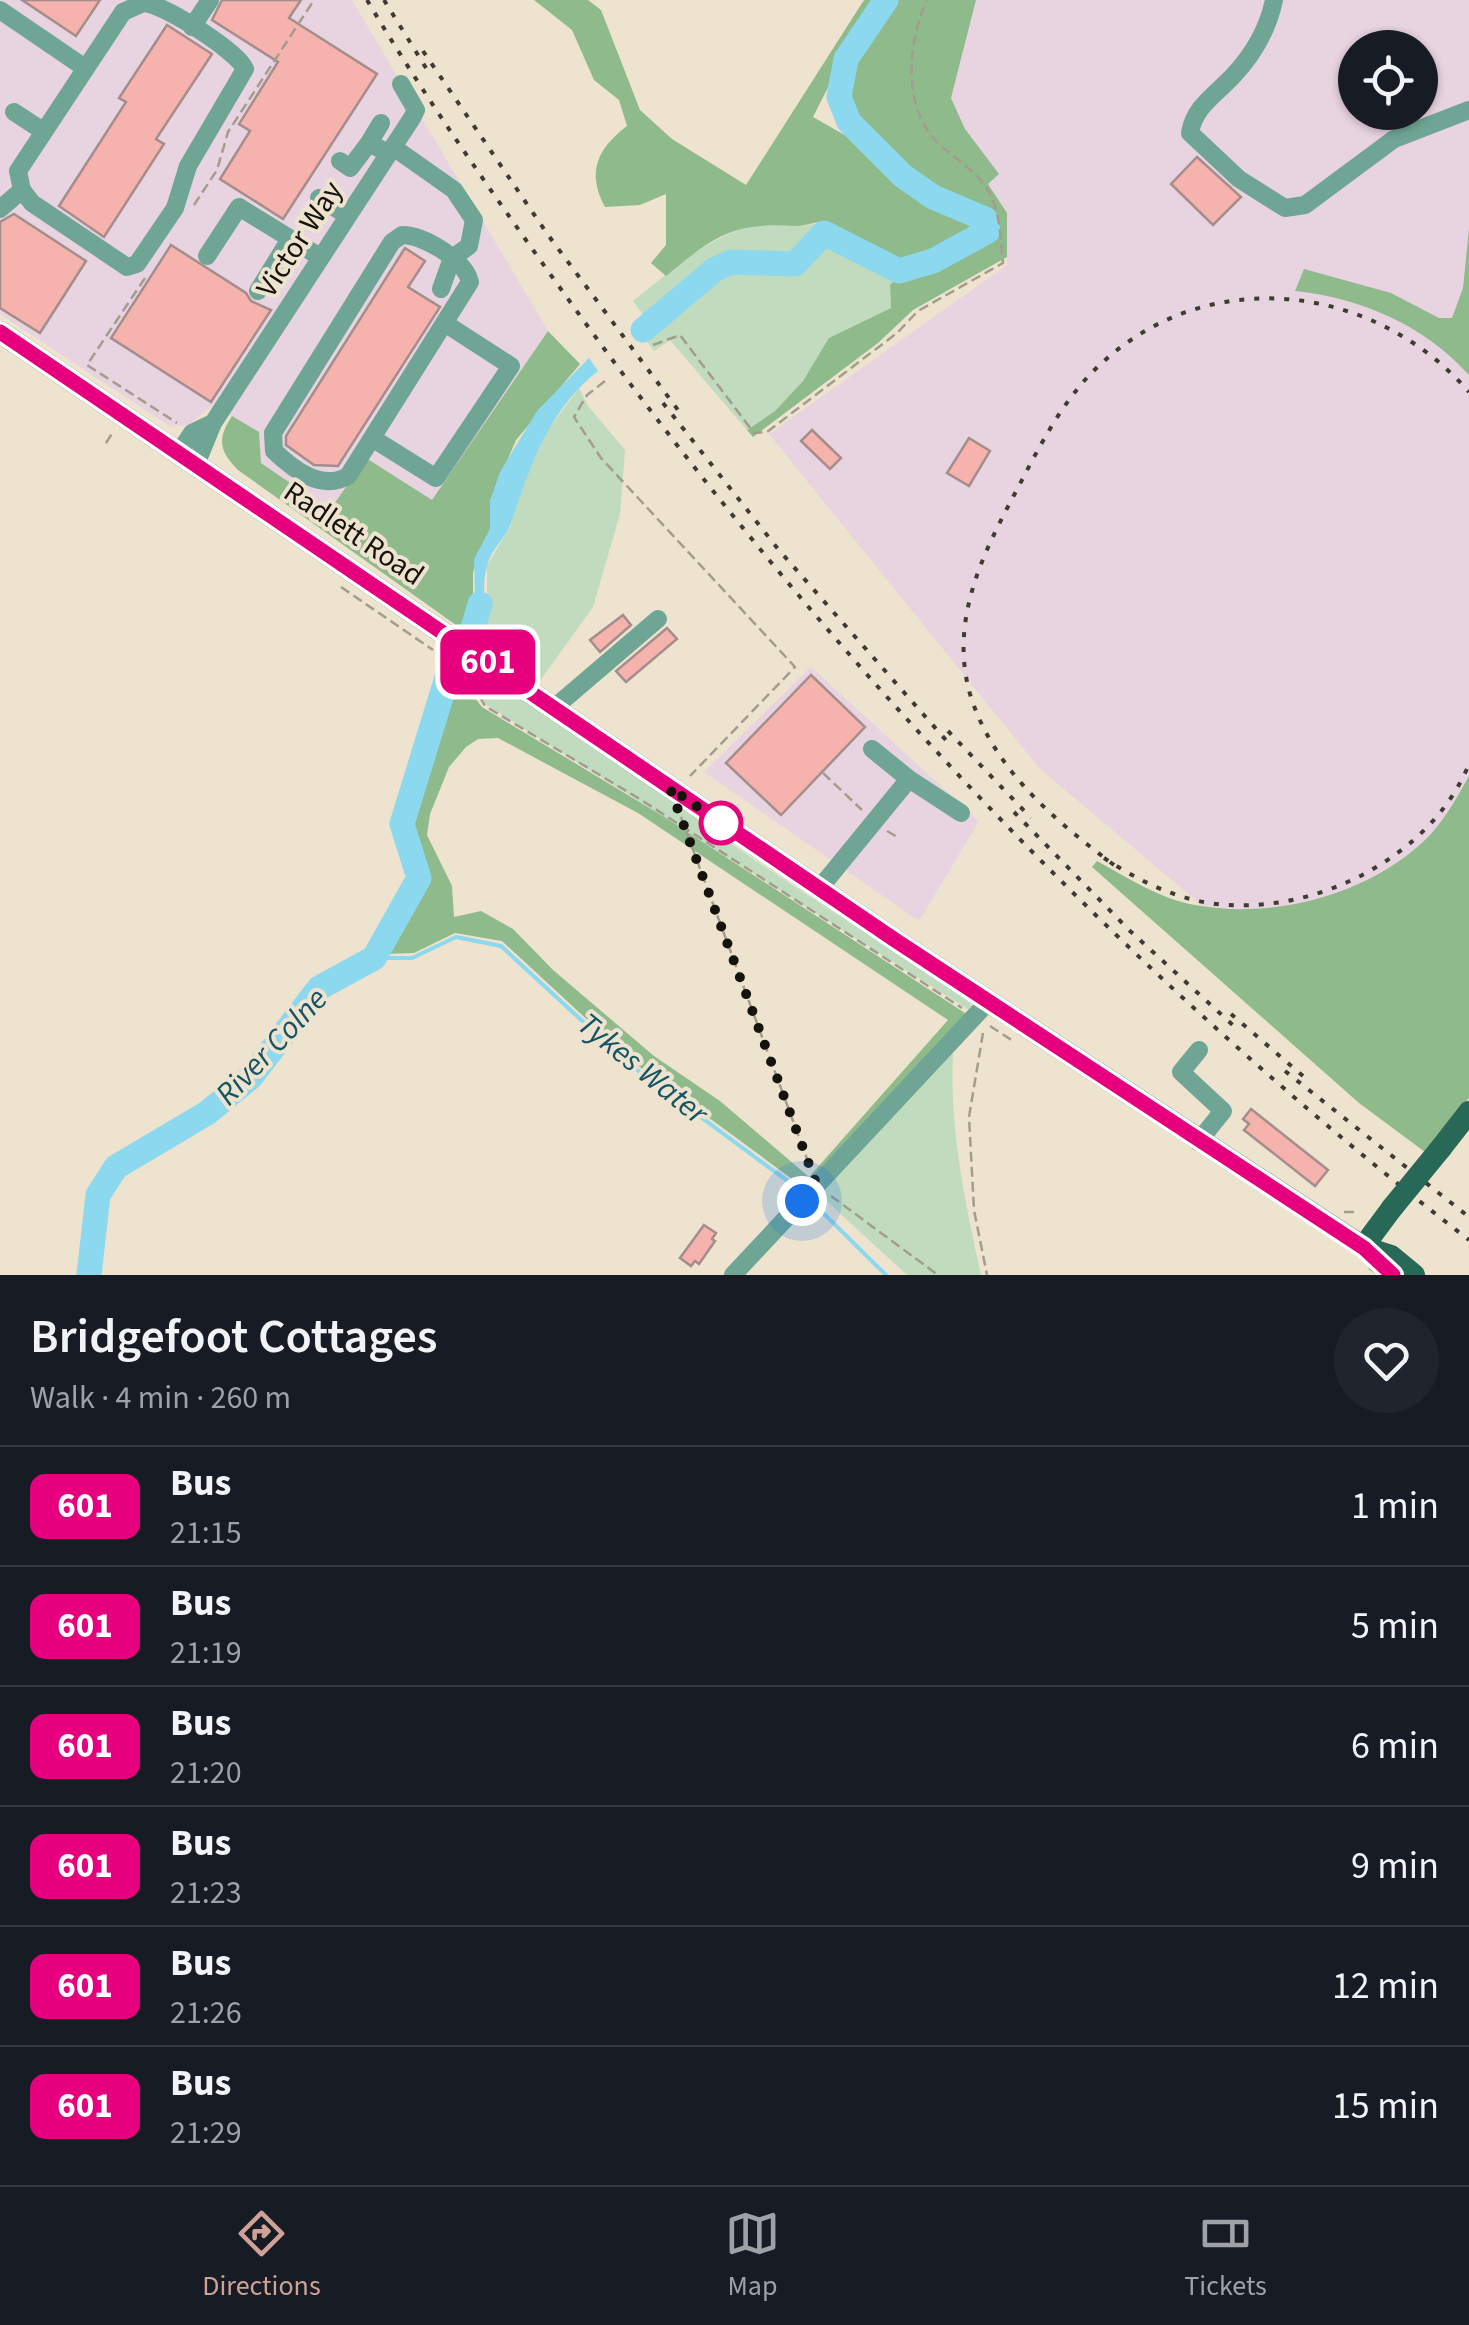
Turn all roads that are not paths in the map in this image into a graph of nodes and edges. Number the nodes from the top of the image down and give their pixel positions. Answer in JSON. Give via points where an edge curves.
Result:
{"nodes":[{"id":1,"x":210,"y":0,"type":"edge"},
{"id":2,"x":1274,"y":0,"type":"edge"},
{"id":3,"x":0,"y":10,"type":"edge"},
{"id":4,"x":192,"y":27,"type":"junction"},
{"id":5,"x":85,"y":68,"type":"junction"},
{"id":6,"x":401,"y":84,"type":"dead end"},
{"id":7,"x":1469,"y":110,"type":"edge"},
{"id":8,"x":14,"y":112,"type":"dead end"},
{"id":9,"x":380,"y":123,"type":"dead end"},
{"id":10,"x":43,"y":130,"type":"junction"},
{"id":11,"x":369,"y":143,"type":"junction"},
{"id":12,"x":390,"y":150,"type":"junction"},
{"id":13,"x":340,"y":161,"type":"dead end"},
{"id":14,"x":22,"y":190,"type":"junction"},
{"id":15,"x":320,"y":198,"type":"dead end"},
{"id":16,"x":0,"y":209,"type":"edge"},
{"id":17,"x":347,"y":215,"type":"junction"},
{"id":18,"x":290,"y":239,"type":"junction"},
{"id":19,"x":207,"y":256,"type":"dead end"},
{"id":20,"x":320,"y":257,"type":"junction"},
{"id":21,"x":452,"y":258,"type":"junction"},
{"id":22,"x":442,"y":289,"type":"dead end"},
{"id":23,"x":258,"y":291,"type":"dead end"},
{"id":24,"x":446,"y":324,"type":"junction"},
{"id":25,"x":0,"y":332,"type":"edge"},
{"id":26,"x":213,"y":424,"type":"junction"},
{"id":27,"x":372,"y":438,"type":"junction"},
{"id":28,"x":190,"y":449,"type":"junction"},
{"id":29,"x":658,"y":620,"type":"dead end"},
{"id":30,"x":555,"y":707,"type":"junction"},
{"id":31,"x":872,"y":749,"type":"dead end"},
{"id":32,"x":909,"y":780,"type":"junction"},
{"id":33,"x":960,"y":813,"type":"dead end"},
{"id":34,"x":820,"y":890,"type":"junction"},
{"id":35,"x":981,"y":1009,"type":"junction"},
{"id":36,"x":1199,"y":1050,"type":"dead end"},
{"id":37,"x":1469,"y":1112,"type":"edge"},
{"id":38,"x":1198,"y":1142,"type":"junction"},
{"id":39,"x":1364,"y":1248,"type":"junction"},
{"id":40,"x":733,"y":1275,"type":"edge"},
{"id":41,"x":1393,"y":1275,"type":"edge"},
{"id":42,"x":1414,"y":1275,"type":"edge"}],
"edges":[{"from":1,"to":4,"type":"street"},
{"from":2,"to":7,"type":"street","via":[[1252,52],[1198,110],[1190,133],[1240,179],[1286,208],[1305,205],[1394,139]]},
{"from":3,"to":5,"type":"street"},
{"from":4,"to":5,"type":"street","via":[[151,3],[132,6]]},
{"from":4,"to":14,"type":"street","via":[[244,69],[188,166],[175,208],[136,264],[118,262]]},
{"from":5,"to":10,"type":"street"},
{"from":6,"to":12,"type":"street","name":"Victor Way","via":[[416,110]]},
{"from":8,"to":10,"type":"street"},
{"from":9,"to":11,"type":"street"},
{"from":10,"to":14,"type":"street","via":[[18,171]]},
{"from":11,"to":12,"type":"street"},
{"from":11,"to":13,"type":"street","via":[[350,168]]},
{"from":12,"to":17,"type":"street","name":"Victor Way"},
{"from":12,"to":21,"type":"street","via":[[454,190],[470,210],[468,246]]},
{"from":14,"to":16,"type":"street"},
{"from":15,"to":17,"type":"street"},
{"from":17,"to":20,"type":"street","name":"Victor Way"},
{"from":18,"to":19,"type":"street","via":[[240,207]]},
{"from":18,"to":20,"type":"street"},
{"from":18,"to":23,"type":"street"},
{"from":20,"to":26,"type":"street","name":"Victor Way"},
{"from":21,"to":22,"type":"street"},
{"from":21,"to":24,"type":"street","via":[[470,282]]},
{"from":21,"to":27,"type":"street","via":[[410,235],[392,242],[271,440],[280,457],[328,484],[348,476]]},
{"from":24,"to":27,"type":"street"},
{"from":24,"to":27,"type":"street","via":[[511,366],[436,478]]},
{"from":25,"to":28,"type":"main road","name":"Radlett Road"},
{"from":26,"to":28,"type":"street","name":"Victor Way"},
{"from":26,"to":28,"type":"street"},
{"from":28,"to":30,"type":"main road","name":"Radlett Road","via":[[453,638],[472,663]]},
{"from":29,"to":30,"type":"street"},
{"from":30,"to":34,"type":"main road","name":"Radlett Road","via":[[675,798]]},
{"from":31,"to":32,"type":"street"},
{"from":32,"to":33,"type":"street"},
{"from":32,"to":34,"type":"street"},
{"from":34,"to":35,"type":"main road","name":"Radlett Road"},
{"from":35,"to":38,"type":"main road","name":"Radlett Road"},
{"from":35,"to":40,"type":"street"},
{"from":36,"to":38,"type":"street","via":[[1181,1072],[1223,1110]]},
{"from":37,"to":39,"type":"main road","bridge":true},
{"from":38,"to":39,"type":"main road","name":"Radlett Road"},
{"from":39,"to":41,"type":"main road"},
{"from":39,"to":42,"type":"main road","via":[[1391,1256]]}]}
